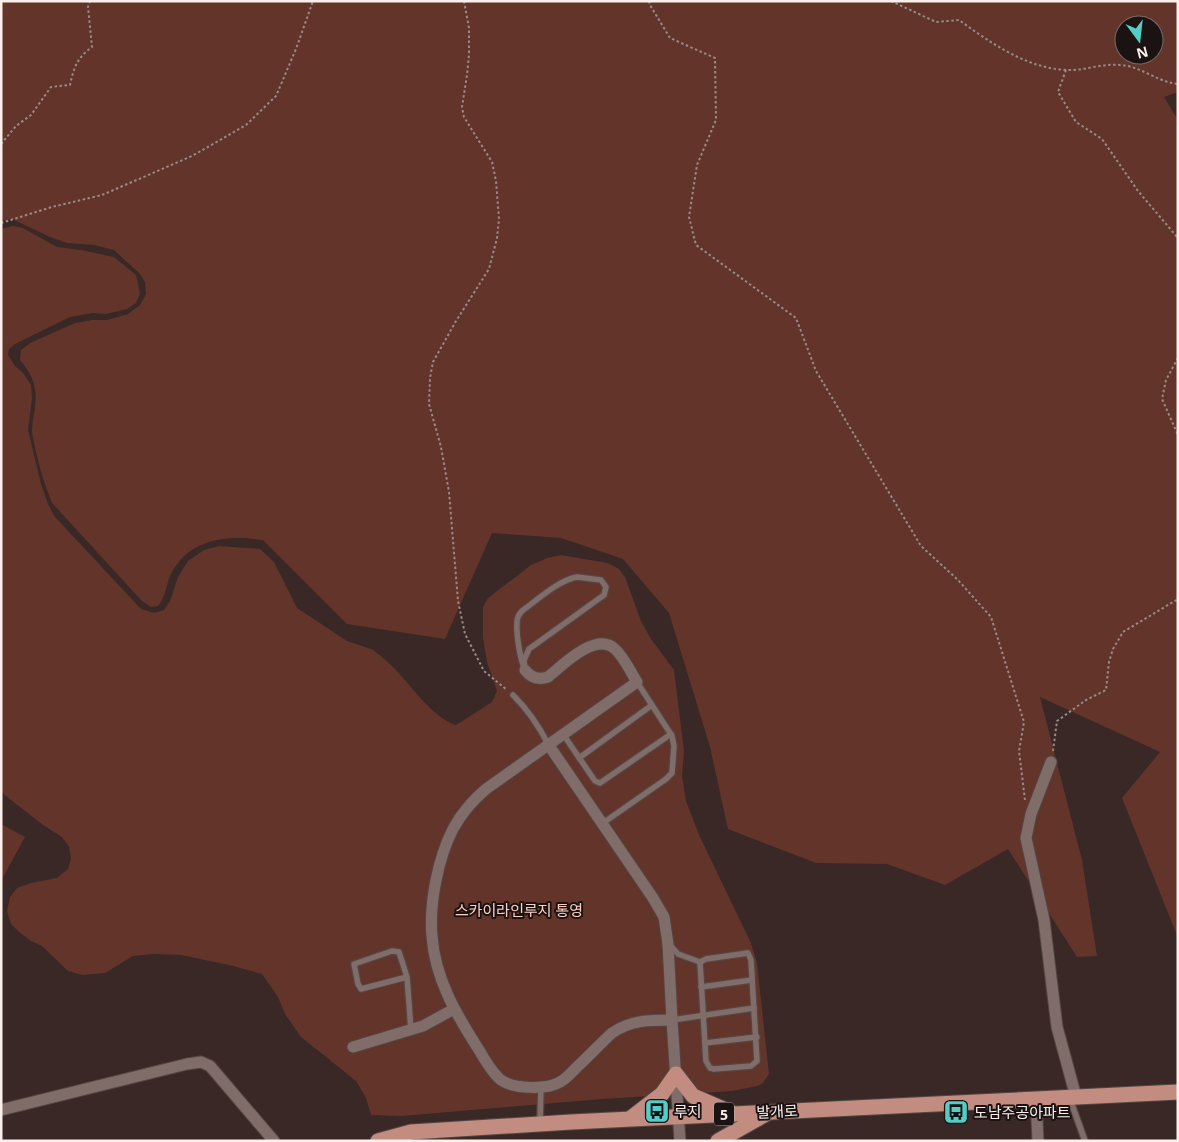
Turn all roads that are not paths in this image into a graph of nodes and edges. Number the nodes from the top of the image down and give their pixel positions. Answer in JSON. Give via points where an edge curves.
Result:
{"nodes":[{"id":1,"x":525,"y":670,"type":"junction"},
{"id":2,"x":637,"y":682,"type":"junction"},
{"id":3,"x":513,"y":695,"type":"road end"},
{"id":4,"x":652,"y":705,"type":"junction"},
{"id":5,"x":563,"y":734,"type":"junction"},
{"id":6,"x":671,"y":734,"type":"junction"},
{"id":7,"x":548,"y":744,"type":"junction"},
{"id":8,"x":579,"y":758,"type":"junction"},
{"id":9,"x":1051,"y":762,"type":"road end"},
{"id":10,"x":603,"y":823,"type":"junction"},
{"id":11,"x":668,"y":944,"type":"junction"},
{"id":12,"x":700,"y":962,"type":"junction"},
{"id":13,"x":407,"y":977,"type":"junction"},
{"id":14,"x":752,"y":980,"type":"junction"},
{"id":15,"x":701,"y":987,"type":"junction"},
{"id":16,"x":754,"y":1008,"type":"junction"},
{"id":17,"x":454,"y":1009,"type":"junction"},
{"id":18,"x":703,"y":1017,"type":"junction"},
{"id":19,"x":672,"y":1020,"type":"junction"},
{"id":20,"x":411,"y":1030,"type":"junction"},
{"id":21,"x":757,"y":1037,"type":"junction"},
{"id":22,"x":705,"y":1044,"type":"junction"},
{"id":23,"x":353,"y":1047,"type":"dead end"},
{"id":24,"x":676,"y":1074,"type":"junction"},
{"id":25,"x":541,"y":1086,"type":"junction"},
{"id":26,"x":1178,"y":1092,"type":"edge"},
{"id":27,"x":1073,"y":1097,"type":"junction"},
{"id":28,"x":1036,"y":1099,"type":"junction"},
{"id":29,"x":1,"y":1110,"type":"edge"},
{"id":30,"x":769,"y":1112,"type":"junction"},
{"id":31,"x":732,"y":1113,"type":"junction"},
{"id":32,"x":679,"y":1116,"type":"junction"},
{"id":33,"x":630,"y":1119,"type":"junction"},
{"id":34,"x":540,"y":1124,"type":"junction"},
{"id":35,"x":274,"y":1141,"type":"edge"},
{"id":36,"x":378,"y":1141,"type":"edge"},
{"id":37,"x":680,"y":1141,"type":"edge"},
{"id":38,"x":718,"y":1141,"type":"edge"},
{"id":39,"x":1038,"y":1141,"type":"edge"},
{"id":40,"x":1085,"y":1141,"type":"edge"}],
"edges":[{"from":1,"to":1,"type":"lane","via":[[524,660],[529,649],[601,598],[606,592],[604,583],[597,579],[571,578],[522,611],[517,620]]},
{"from":1,"to":2,"type":"street","via":[[532,677],[543,678],[590,645],[604,644],[615,648]]},
{"from":2,"to":4,"type":"lane"},
{"from":2,"to":5,"type":"street"},
{"from":3,"to":7,"type":"lane","via":[[540,728]]},
{"from":4,"to":6,"type":"lane"},
{"from":4,"to":8,"type":"lane"},
{"from":5,"to":7,"type":"street"},
{"from":5,"to":8,"type":"lane"},
{"from":6,"to":8,"type":"lane","via":[[600,783],[594,780]]},
{"from":6,"to":10,"type":"lane","via":[[674,746],[672,773]]},
{"from":7,"to":10,"type":"street"},
{"from":7,"to":17,"type":"street","via":[[469,806],[452,830],[438,869],[431,916],[432,937],[440,978]]},
{"from":9,"to":27,"type":"street","via":[[1031,814],[1026,838],[1044,920],[1056,1027]]},
{"from":10,"to":11,"type":"street","via":[[661,910]]},
{"from":11,"to":12,"type":"lane","via":[[678,954]]},
{"from":11,"to":19,"type":"street"},
{"from":12,"to":14,"type":"lane","via":[[748,953]]},
{"from":12,"to":15,"type":"lane"},
{"from":13,"to":13,"type":"lane","via":[[401,956],[396,951],[354,964],[361,989]]},
{"from":13,"to":20,"type":"lane"},
{"from":14,"to":15,"type":"lane"},
{"from":14,"to":16,"type":"lane"},
{"from":15,"to":18,"type":"lane"},
{"from":16,"to":18,"type":"lane"},
{"from":16,"to":21,"type":"lane"},
{"from":17,"to":20,"type":"street"},
{"from":17,"to":25,"type":"street","via":[[500,1080],[515,1086]]},
{"from":18,"to":19,"type":"lane"},
{"from":18,"to":22,"type":"lane"},
{"from":19,"to":24,"type":"street"},
{"from":19,"to":25,"type":"street","via":[[639,1021],[621,1027],[560,1083]]},
{"from":20,"to":23,"type":"street"},
{"from":21,"to":22,"type":"lane"},
{"from":21,"to":22,"type":"lane","via":[[758,1061],[751,1066],[710,1068]]},
{"from":24,"to":31,"type":"main road","via":[[693,1096]]},
{"from":24,"to":32,"type":"street"},
{"from":24,"to":33,"type":"main road","via":[[662,1094]]},
{"from":25,"to":34,"type":"lane"},
{"from":26,"to":27,"type":"main road","name":"발개로","number":"5"},
{"from":27,"to":28,"type":"main road","name":"발개로","number":"5"},
{"from":27,"to":40,"type":"lane"},
{"from":28,"to":30,"type":"main road","name":"발개로","number":"5"},
{"from":28,"to":39,"type":"street"},
{"from":29,"to":35,"type":"street","via":[[202,1062],[210,1066]]},
{"from":30,"to":31,"type":"main road","name":"발개로","number":"5"},
{"from":30,"to":38,"type":"main road"},
{"from":31,"to":32,"type":"main road","name":"발개로","number":"5"},
{"from":32,"to":33,"type":"main road","name":"발개로","number":"5"},
{"from":32,"to":37,"type":"street"},
{"from":33,"to":34,"type":"main road","name":"발개로","number":"5"},
{"from":34,"to":36,"type":"main road","name":"발개로","number":"5","via":[[411,1132]]}]}
